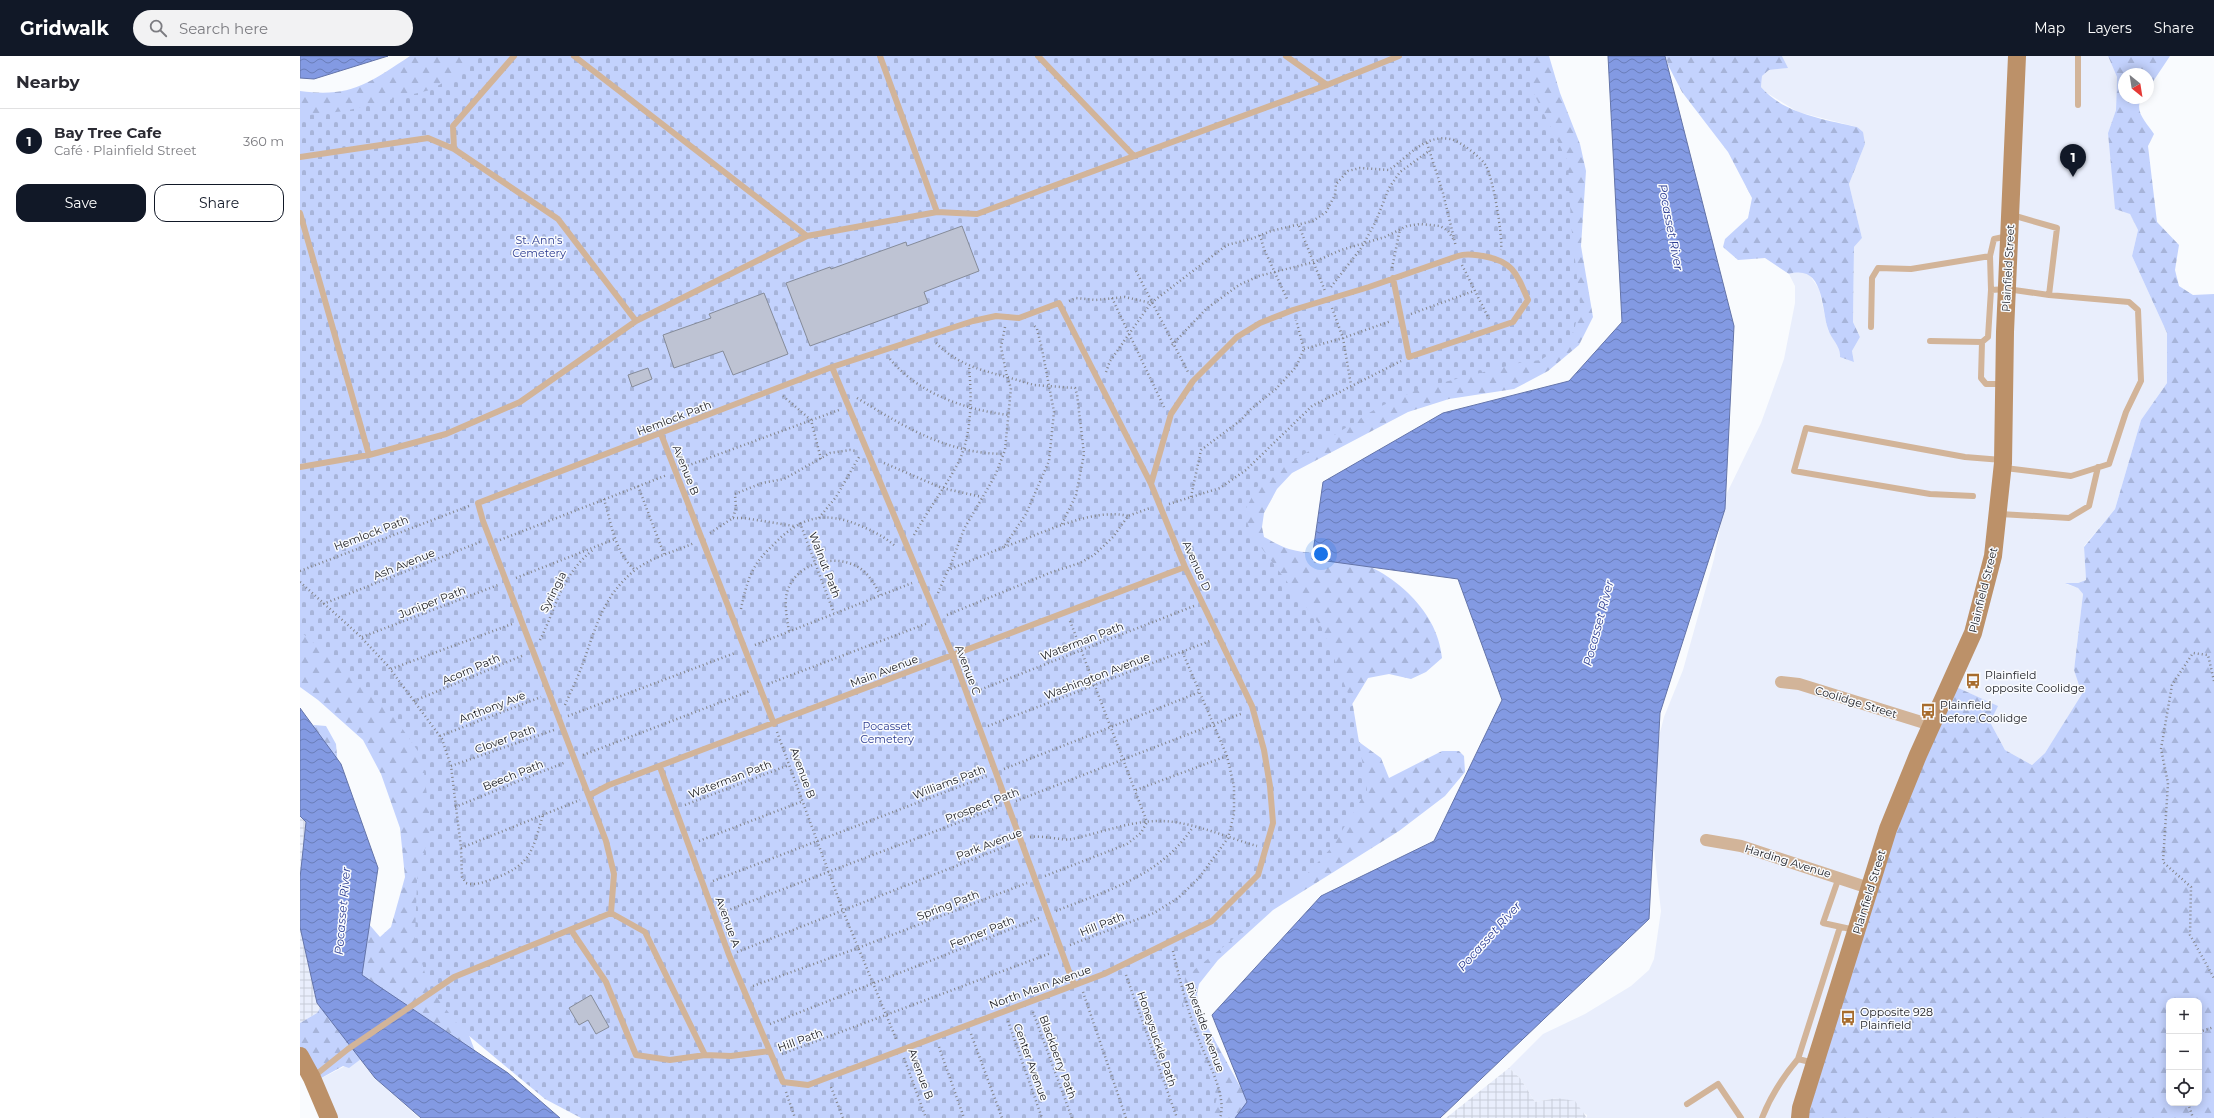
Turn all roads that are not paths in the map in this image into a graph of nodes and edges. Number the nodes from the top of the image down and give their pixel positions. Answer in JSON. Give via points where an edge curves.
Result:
{"nodes":[{"id":1,"x":514,"y":56,"type":"edge"},
{"id":2,"x":574,"y":56,"type":"edge"},
{"id":3,"x":880,"y":56,"type":"edge"},
{"id":4,"x":1038,"y":56,"type":"edge"},
{"id":5,"x":1286,"y":56,"type":"edge"},
{"id":6,"x":1400,"y":56,"type":"edge"},
{"id":7,"x":2017,"y":56,"type":"edge"},
{"id":8,"x":2078,"y":56,"type":"edge"},
{"id":9,"x":1327,"y":85,"type":"junction"},
{"id":10,"x":2078,"y":105,"type":"dead end"},
{"id":11,"x":454,"y":149,"type":"junction"},
{"id":12,"x":1134,"y":156,"type":"junction"},
{"id":13,"x":300,"y":157,"type":"edge"},
{"id":14,"x":937,"y":212,"type":"junction"},
{"id":15,"x":300,"y":213,"type":"edge"},
{"id":16,"x":2011,"y":215,"type":"junction"},
{"id":17,"x":807,"y":236,"type":"junction"},
{"id":18,"x":2010,"y":236,"type":"junction"},
{"id":19,"x":1990,"y":256,"type":"junction"},
{"id":20,"x":1393,"y":278,"type":"junction"},
{"id":21,"x":1999,"y":290,"type":"junction"},
{"id":22,"x":2049,"y":295,"type":"junction"},
{"id":23,"x":1059,"y":303,"type":"joint"},
{"id":24,"x":636,"y":321,"type":"junction"},
{"id":25,"x":1871,"y":327,"type":"dead end"},
{"id":26,"x":1930,"y":341,"type":"dead end"},
{"id":27,"x":1982,"y":342,"type":"junction"},
{"id":28,"x":832,"y":368,"type":"junction"},
{"id":29,"x":2004,"y":384,"type":"junction"},
{"id":30,"x":661,"y":434,"type":"junction"},
{"id":31,"x":369,"y":455,"type":"junction"},
{"id":32,"x":2003,"y":464,"type":"junction"},
{"id":33,"x":300,"y":467,"type":"edge"},
{"id":34,"x":2098,"y":467,"type":"junction"},
{"id":35,"x":1151,"y":484,"type":"junction"},
{"id":36,"x":1973,"y":496,"type":"dead end"},
{"id":37,"x":1998,"y":514,"type":"junction"},
{"id":38,"x":1185,"y":567,"type":"junction"},
{"id":39,"x":952,"y":656,"type":"junction"},
{"id":40,"x":1781,"y":682,"type":"dead end"},
{"id":41,"x":774,"y":724,"type":"junction"},
{"id":42,"x":1931,"y":725,"type":"junction"},
{"id":43,"x":660,"y":767,"type":"junction"},
{"id":44,"x":590,"y":796,"type":"junction"},
{"id":45,"x":1706,"y":840,"type":"dead end"},
{"id":46,"x":1265,"y":849,"type":"joint"},
{"id":47,"x":1839,"y":877,"type":"junction"},
{"id":48,"x":1869,"y":888,"type":"junction"},
{"id":49,"x":611,"y":913,"type":"junction"},
{"id":50,"x":1848,"y":929,"type":"junction"},
{"id":51,"x":571,"y":930,"type":"junction"},
{"id":52,"x":1077,"y":984,"type":"junction"},
{"id":53,"x":1817,"y":1028,"type":"junction"},
{"id":54,"x":770,"y":1051,"type":"junction"},
{"id":55,"x":300,"y":1056,"type":"edge"},
{"id":56,"x":705,"y":1056,"type":"junction"},
{"id":57,"x":1798,"y":1059,"type":"junction"},
{"id":58,"x":1815,"y":1063,"type":"junction"},
{"id":59,"x":312,"y":1078,"type":"junction"},
{"id":60,"x":782,"y":1082,"type":"joint"},
{"id":61,"x":1687,"y":1104,"type":"dead end"},
{"id":62,"x":329,"y":1118,"type":"edge"},
{"id":63,"x":1741,"y":1118,"type":"edge"},
{"id":64,"x":1762,"y":1118,"type":"edge"},
{"id":65,"x":1800,"y":1118,"type":"edge"}],
"edges":[{"from":1,"to":11,"type":"lane","via":[[453,126]]},
{"from":2,"to":17,"type":"lane"},
{"from":3,"to":14,"type":"lane"},
{"from":4,"to":12,"type":"lane"},
{"from":5,"to":9,"type":"lane"},
{"from":6,"to":9,"type":"lane"},
{"from":7,"to":16,"type":"main road","name":"Plainfield Street"},
{"from":8,"to":10,"type":"lane"},
{"from":9,"to":12,"type":"lane"},
{"from":11,"to":13,"type":"lane","via":[[428,138]]},
{"from":11,"to":24,"type":"lane","via":[[558,219]]},
{"from":12,"to":14,"type":"lane","via":[[977,214]]},
{"from":14,"to":17,"type":"lane"},
{"from":15,"to":31,"type":"lane"},
{"from":16,"to":18,"type":"main road","name":"Plainfield Street"},
{"from":16,"to":22,"type":"lane","via":[[2057,228]]},
{"from":17,"to":24,"type":"lane"},
{"from":18,"to":19,"type":"lane","via":[[1994,239]]},
{"from":18,"to":21,"type":"main road","name":"Plainfield Street"},
{"from":19,"to":21,"type":"lane"},
{"from":19,"to":25,"type":"lane","via":[[1911,269],[1878,268],[1872,278]]},
{"from":20,"to":20,"type":"lane","via":[[1409,357],[1513,322],[1528,300],[1517,275],[1500,259],[1466,253]]},
{"from":20,"to":35,"type":"lane","via":[[1293,310],[1260,323],[1237,337],[1193,382],[1169,418]]},
{"from":21,"to":22,"type":"lane"},
{"from":21,"to":27,"type":"lane","via":[[1988,337]]},
{"from":21,"to":29,"type":"main road","name":"Plainfield Street"},
{"from":22,"to":34,"type":"lane","via":[[2129,302],[2138,310],[2141,381],[2126,412],[2109,464]]},
{"from":23,"to":28,"type":"lane","name":"Hemlock Path","via":[[1019,318],[996,316]]},
{"from":23,"to":35,"type":"lane","name":"Avenue D"},
{"from":24,"to":31,"type":"lane","via":[[520,402],[446,434]]},
{"from":26,"to":27,"type":"lane"},
{"from":27,"to":29,"type":"lane","via":[[1981,378],[1986,384]]},
{"from":28,"to":30,"type":"lane","name":"Hemlock Path"},
{"from":28,"to":39,"type":"lane","name":"Avenue C"},
{"from":29,"to":32,"type":"main road","name":"Plainfield Street"},
{"from":30,"to":41,"type":"lane","name":"Avenue B"},
{"from":30,"to":44,"type":"lane","name":"Hemlock Path","via":[[478,503]]},
{"from":31,"to":33,"type":"lane"},
{"from":32,"to":34,"type":"lane","via":[[2071,476]]},
{"from":32,"to":36,"type":"lane","via":[[1806,428],[1794,471],[1930,494]]},
{"from":32,"to":37,"type":"main road","name":"Plainfield Street"},
{"from":34,"to":37,"type":"lane","via":[[2089,506],[2069,518]]},
{"from":35,"to":38,"type":"lane","name":"Avenue D"},
{"from":37,"to":42,"type":"main road","name":"Plainfield Street","via":[[1993,556],[1973,633]]},
{"from":38,"to":39,"type":"lane","name":"Main Avenue"},
{"from":38,"to":46,"type":"lane","name":"Avenue D","via":[[1253,708],[1270,786],[1272,823]]},
{"from":39,"to":41,"type":"lane","name":"Main Avenue"},
{"from":39,"to":52,"type":"lane","name":"Avenue C","via":[[1060,949]]},
{"from":40,"to":42,"type":"street","name":"Coolidge Street","via":[[1799,684]]},
{"from":41,"to":43,"type":"lane","name":"Main Avenue"},
{"from":42,"to":48,"type":"main road","name":"Plainfield Street","via":[[1897,806]]},
{"from":43,"to":44,"type":"lane","name":"Main Avenue","via":[[609,785]]},
{"from":43,"to":54,"type":"lane","name":"Avenue A","via":[[729,955]]},
{"from":44,"to":49,"type":"lane","via":[[606,841],[614,874]]},
{"from":45,"to":47,"type":"street","name":"Harding Avenue","via":[[1741,846]]},
{"from":46,"to":52,"type":"lane","name":"North Main Avenue","via":[[1258,875],[1212,921]]},
{"from":47,"to":48,"type":"street","name":"Harding Avenue"},
{"from":47,"to":50,"type":"lane","via":[[1823,923]]},
{"from":48,"to":50,"type":"main road","name":"Plainfield Street"},
{"from":49,"to":51,"type":"lane"},
{"from":49,"to":56,"type":"lane","via":[[645,932]]},
{"from":50,"to":53,"type":"main road","name":"Plainfield Street"},
{"from":51,"to":56,"type":"lane","via":[[606,982],[636,1055],[670,1060]]},
{"from":51,"to":59,"type":"lane","via":[[454,977]]},
{"from":52,"to":60,"type":"lane","name":"North Main Avenue","via":[[808,1085]]},
{"from":53,"to":57,"type":"lane"},
{"from":53,"to":58,"type":"main road","name":"Plainfield Street"},
{"from":54,"to":56,"type":"lane"},
{"from":54,"to":60,"type":"lane","name":"Avenue A"},
{"from":55,"to":59,"type":"main road"},
{"from":57,"to":58,"type":"lane"},
{"from":57,"to":64,"type":"lane","via":[[1782,1077]]},
{"from":58,"to":65,"type":"main road","name":"Plainfield Street"},
{"from":59,"to":62,"type":"main road"},
{"from":61,"to":63,"type":"lane","via":[[1718,1084]]}]}
